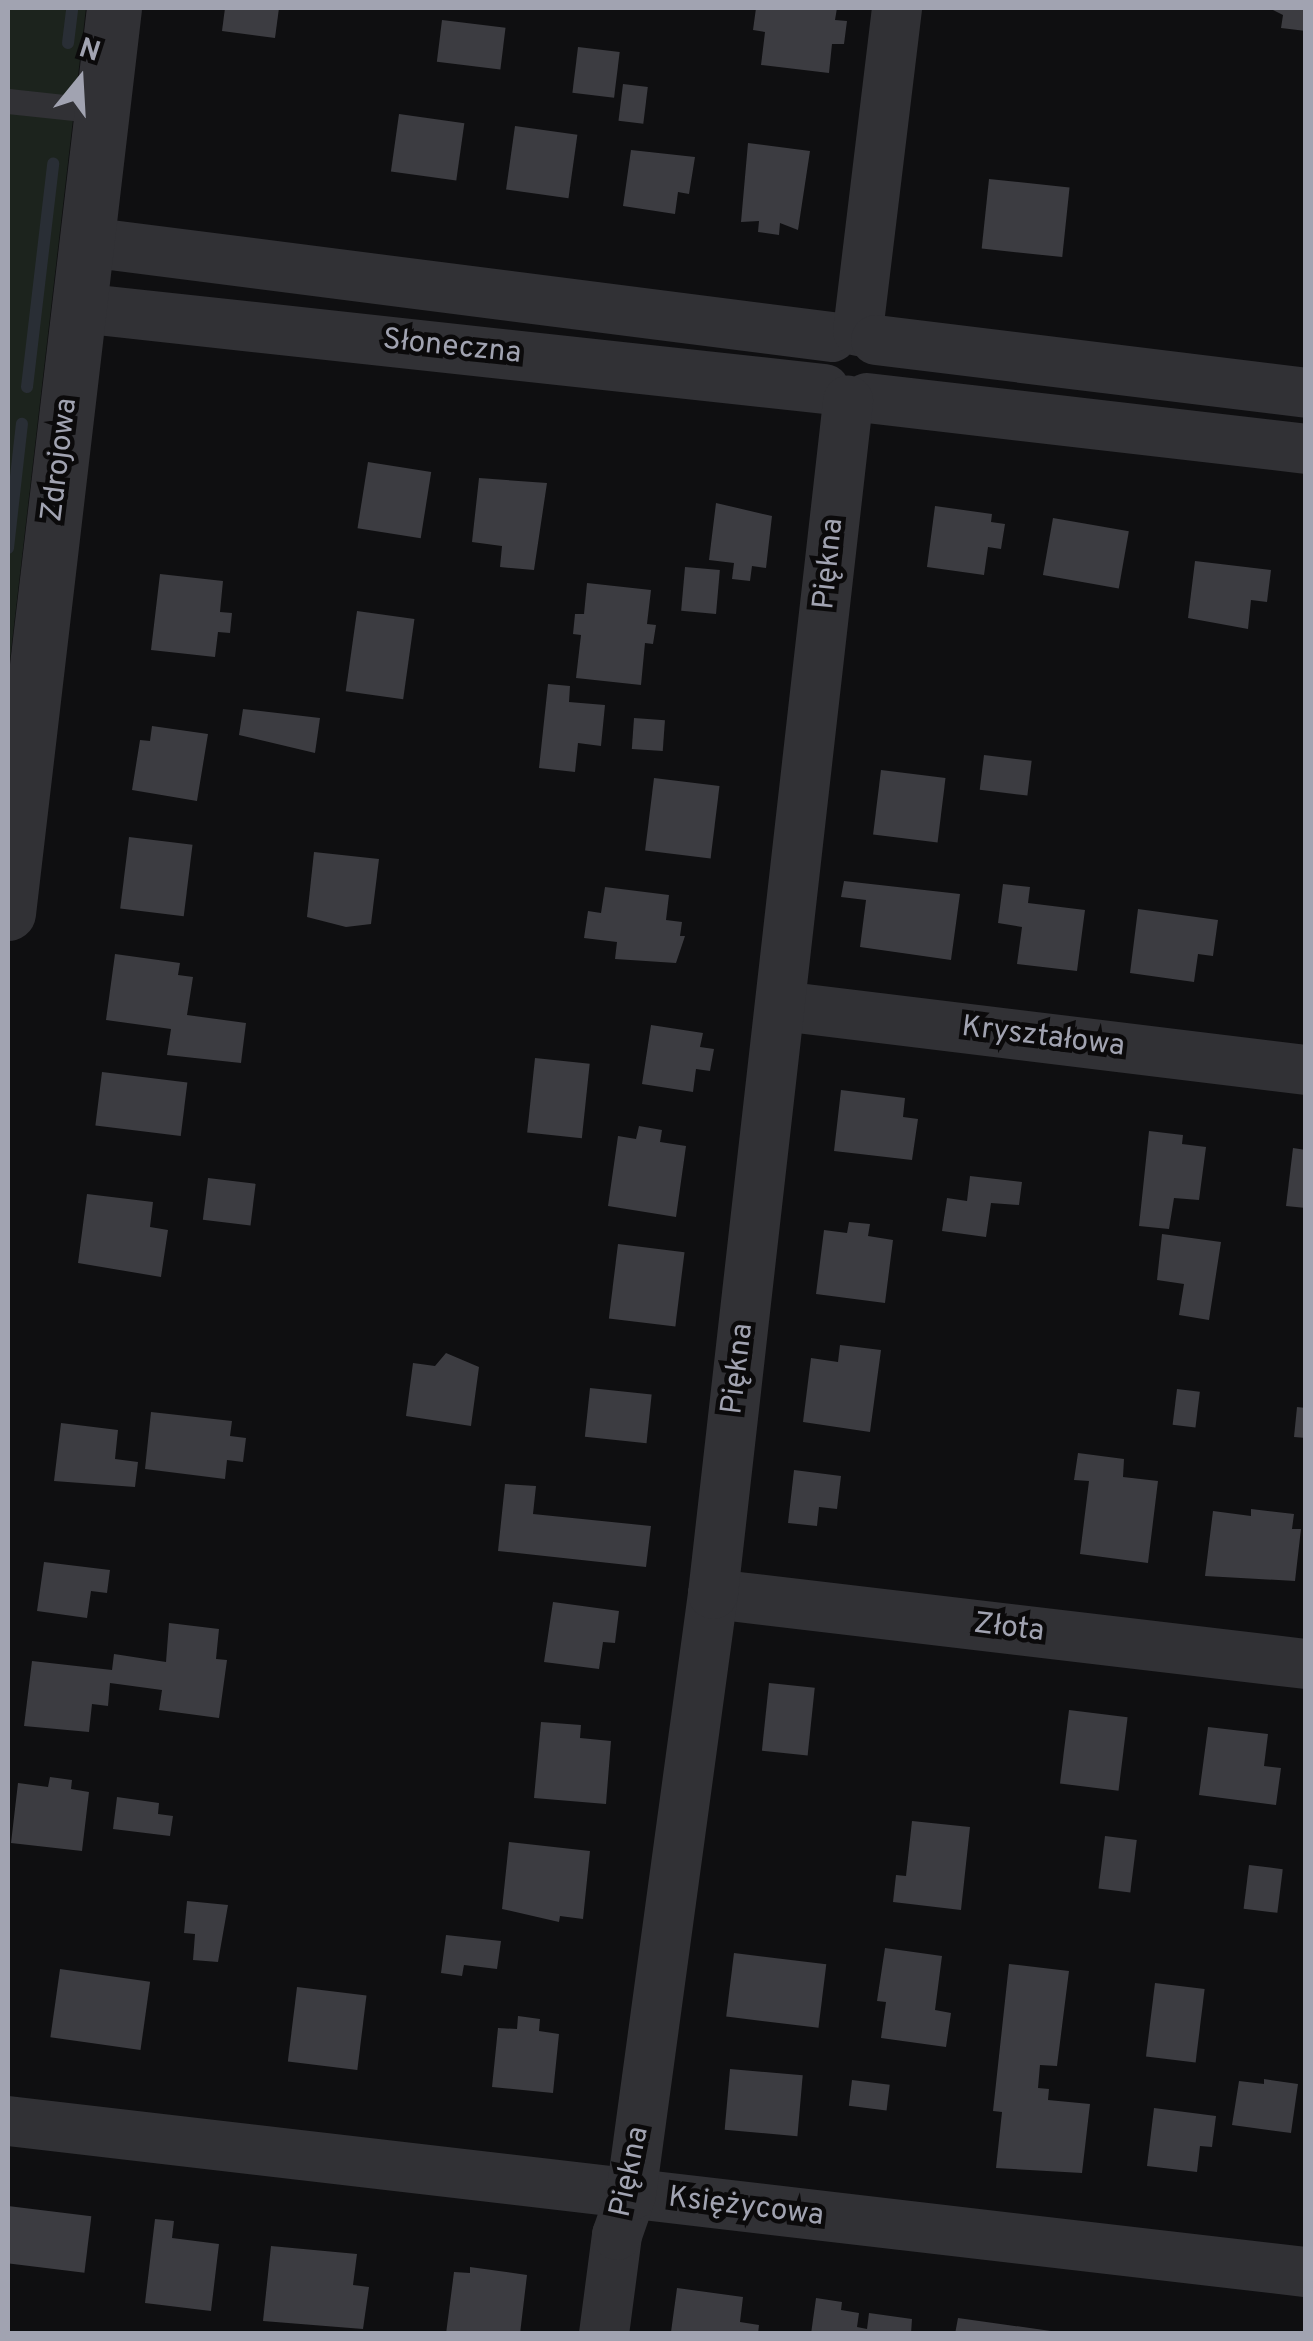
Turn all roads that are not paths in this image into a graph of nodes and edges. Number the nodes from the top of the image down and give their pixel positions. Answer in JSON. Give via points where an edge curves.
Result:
{"nodes":[{"id":1,"x":114,"y":8,"type":"edge"},
{"id":2,"x":897,"y":8,"type":"edge"},
{"id":3,"x":8,"y":100,"type":"edge"},
{"id":4,"x":102,"y":112,"type":"junction"},
{"id":5,"x":86,"y":242,"type":"junction"},
{"id":6,"x":78,"y":308,"type":"junction"},
{"id":7,"x":855,"y":336,"type":"junction"},
{"id":8,"x":1306,"y":393,"type":"edge"},
{"id":9,"x":847,"y":396,"type":"junction"},
{"id":10,"x":1306,"y":448,"type":"edge"},
{"id":11,"x":8,"y":912,"type":"edge"},
{"id":12,"x":781,"y":1006,"type":"junction"},
{"id":13,"x":1306,"y":1070,"type":"edge"},
{"id":14,"x":713,"y":1594,"type":"junction"},
{"id":15,"x":1306,"y":1664,"type":"edge"},
{"id":16,"x":8,"y":2121,"type":"edge"},
{"id":17,"x":632,"y":2194,"type":"junction"},
{"id":18,"x":1306,"y":2272,"type":"edge"},
{"id":19,"x":604,"y":2334,"type":"edge"}],
"edges":[{"from":1,"to":4,"type":"street","name":"Zdrojowa"},
{"from":2,"to":7,"type":"street"},
{"from":3,"to":4,"type":"lane"},
{"from":4,"to":5,"type":"street","name":"Zdrojowa"},
{"from":5,"to":6,"type":"street","name":"Zdrojowa"},
{"from":5,"to":7,"type":"street","name":"Słoneczna"},
{"from":6,"to":9,"type":"street","name":"Słoneczna"},
{"from":6,"to":11,"type":"street","name":"Zdrojowa"},
{"from":7,"to":8,"type":"street","name":"Słoneczna"},
{"from":7,"to":9,"type":"street","name":"Piękna","via":[[887,371]]},
{"from":9,"to":10,"type":"street","name":"Słoneczna"},
{"from":9,"to":12,"type":"street","name":"Piękna"},
{"from":12,"to":13,"type":"street","name":"Kryształowa"},
{"from":12,"to":14,"type":"street","name":"Piękna"},
{"from":14,"to":15,"type":"street","name":"Złota"},
{"from":14,"to":17,"type":"street","name":"Piękna"},
{"from":16,"to":17,"type":"street","name":"Księżycowa"},
{"from":17,"to":18,"type":"street","name":"Księżycowa"},
{"from":17,"to":19,"type":"street","name":"Piękna","via":[[617,2234]]}]}
